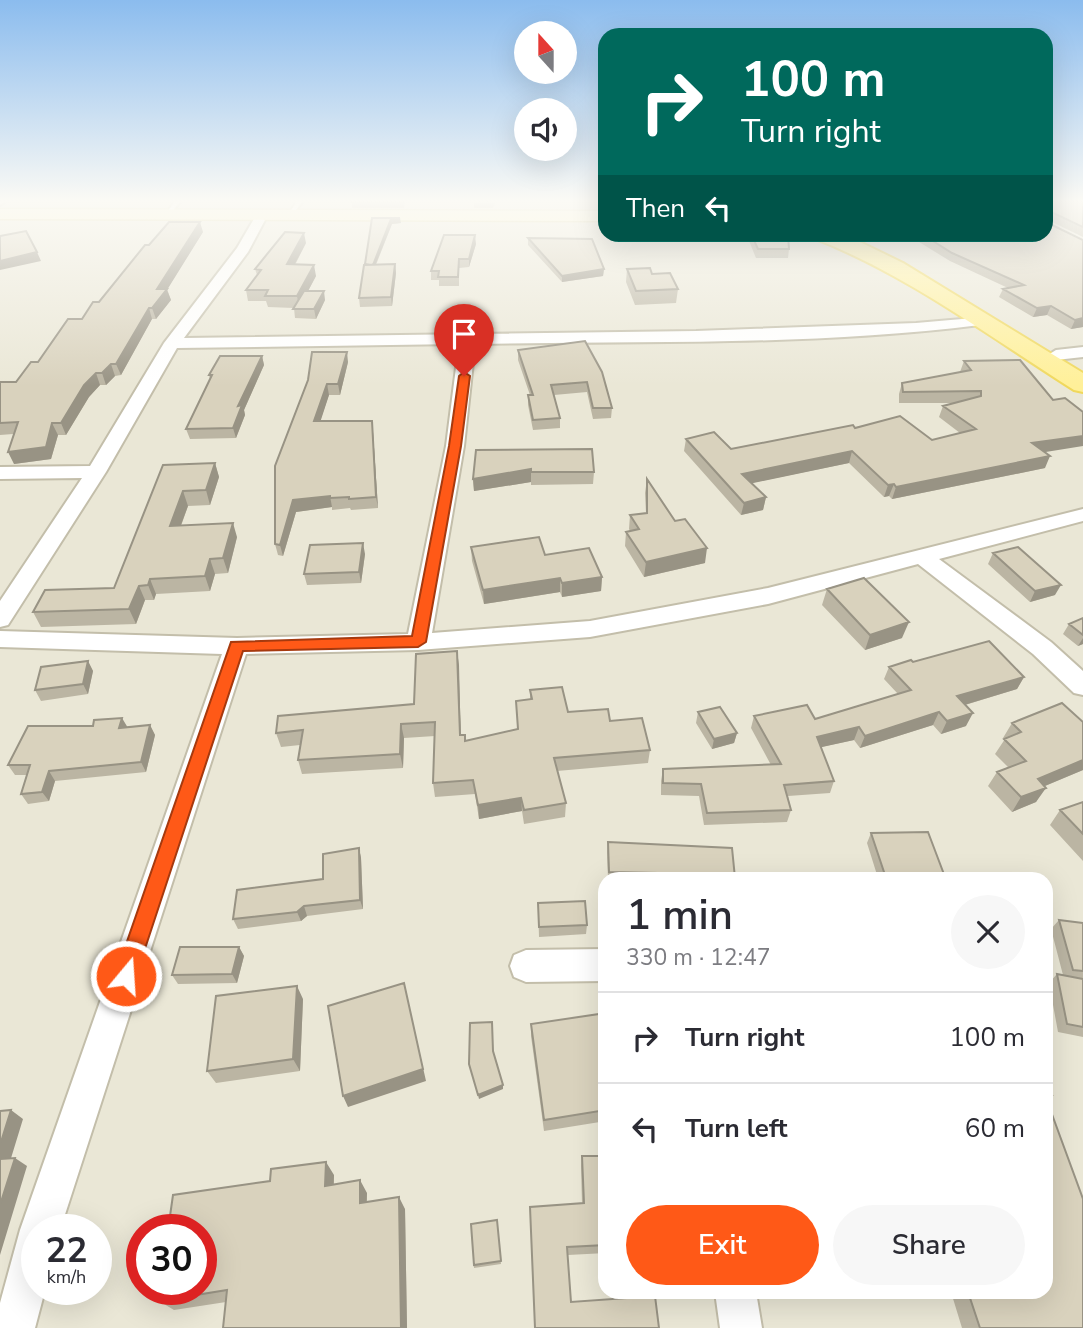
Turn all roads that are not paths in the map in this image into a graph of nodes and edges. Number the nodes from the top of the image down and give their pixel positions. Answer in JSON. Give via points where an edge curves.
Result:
{"nodes":[{"id":1,"x":232,"y":263,"type":"edge"},
{"id":2,"x":887,"y":263,"type":"edge"},
{"id":3,"x":908,"y":263,"type":"edge"},
{"id":4,"x":980,"y":320,"type":"junction"},
{"id":5,"x":468,"y":338,"type":"junction"},
{"id":6,"x":172,"y":343,"type":"junction"},
{"id":7,"x":1083,"y":352,"type":"edge"},
{"id":8,"x":1056,"y":355,"type":"junction"},
{"id":9,"x":1083,"y":371,"type":"edge"},
{"id":10,"x":1083,"y":384,"type":"edge"},
{"id":11,"x":96,"y":472,"type":"junction"},
{"id":12,"x":0,"y":473,"type":"edge"},
{"id":13,"x":1083,"y":515,"type":"edge"},
{"id":14,"x":923,"y":557,"type":"junction"},
{"id":15,"x":0,"y":619,"type":"edge"},
{"id":16,"x":0,"y":639,"type":"edge"},
{"id":17,"x":418,"y":642,"type":"junction"},
{"id":18,"x":237,"y":646,"type":"junction"},
{"id":19,"x":1083,"y":686,"type":"edge"},
{"id":20,"x":598,"y":965,"type":"edge"},
{"id":21,"x":526,"y":966,"type":"dead end"},
{"id":22,"x":45,"y":1214,"type":"edge"},
{"id":23,"x":737,"y":1299,"type":"edge"},
{"id":24,"x":21,"y":1302,"type":"edge"},
{"id":25,"x":14,"y":1328,"type":"edge"},
{"id":26,"x":741,"y":1328,"type":"edge"}],
"edges":[{"from":1,"to":6,"type":"street"},
{"from":2,"to":4,"type":"main road"},
{"from":3,"to":8,"type":"main road"},
{"from":4,"to":5,"type":"street","via":[[696,336]]},
{"from":4,"to":10,"type":"main road"},
{"from":5,"to":6,"type":"street"},
{"from":5,"to":17,"type":"street","via":[[455,446]]},
{"from":6,"to":11,"type":"street"},
{"from":7,"to":8,"type":"street"},
{"from":8,"to":9,"type":"main road"},
{"from":11,"to":12,"type":"street"},
{"from":11,"to":15,"type":"street"},
{"from":13,"to":14,"type":"street"},
{"from":14,"to":17,"type":"street","via":[[768,596],[590,629]]},
{"from":14,"to":19,"type":"street","via":[[1042,648]]},
{"from":16,"to":18,"type":"street"},
{"from":17,"to":18,"type":"street"},
{"from":18,"to":22,"type":"street"},
{"from":20,"to":21,"type":"street"},
{"from":23,"to":26,"type":"street"},
{"from":24,"to":25,"type":"street"}]}
